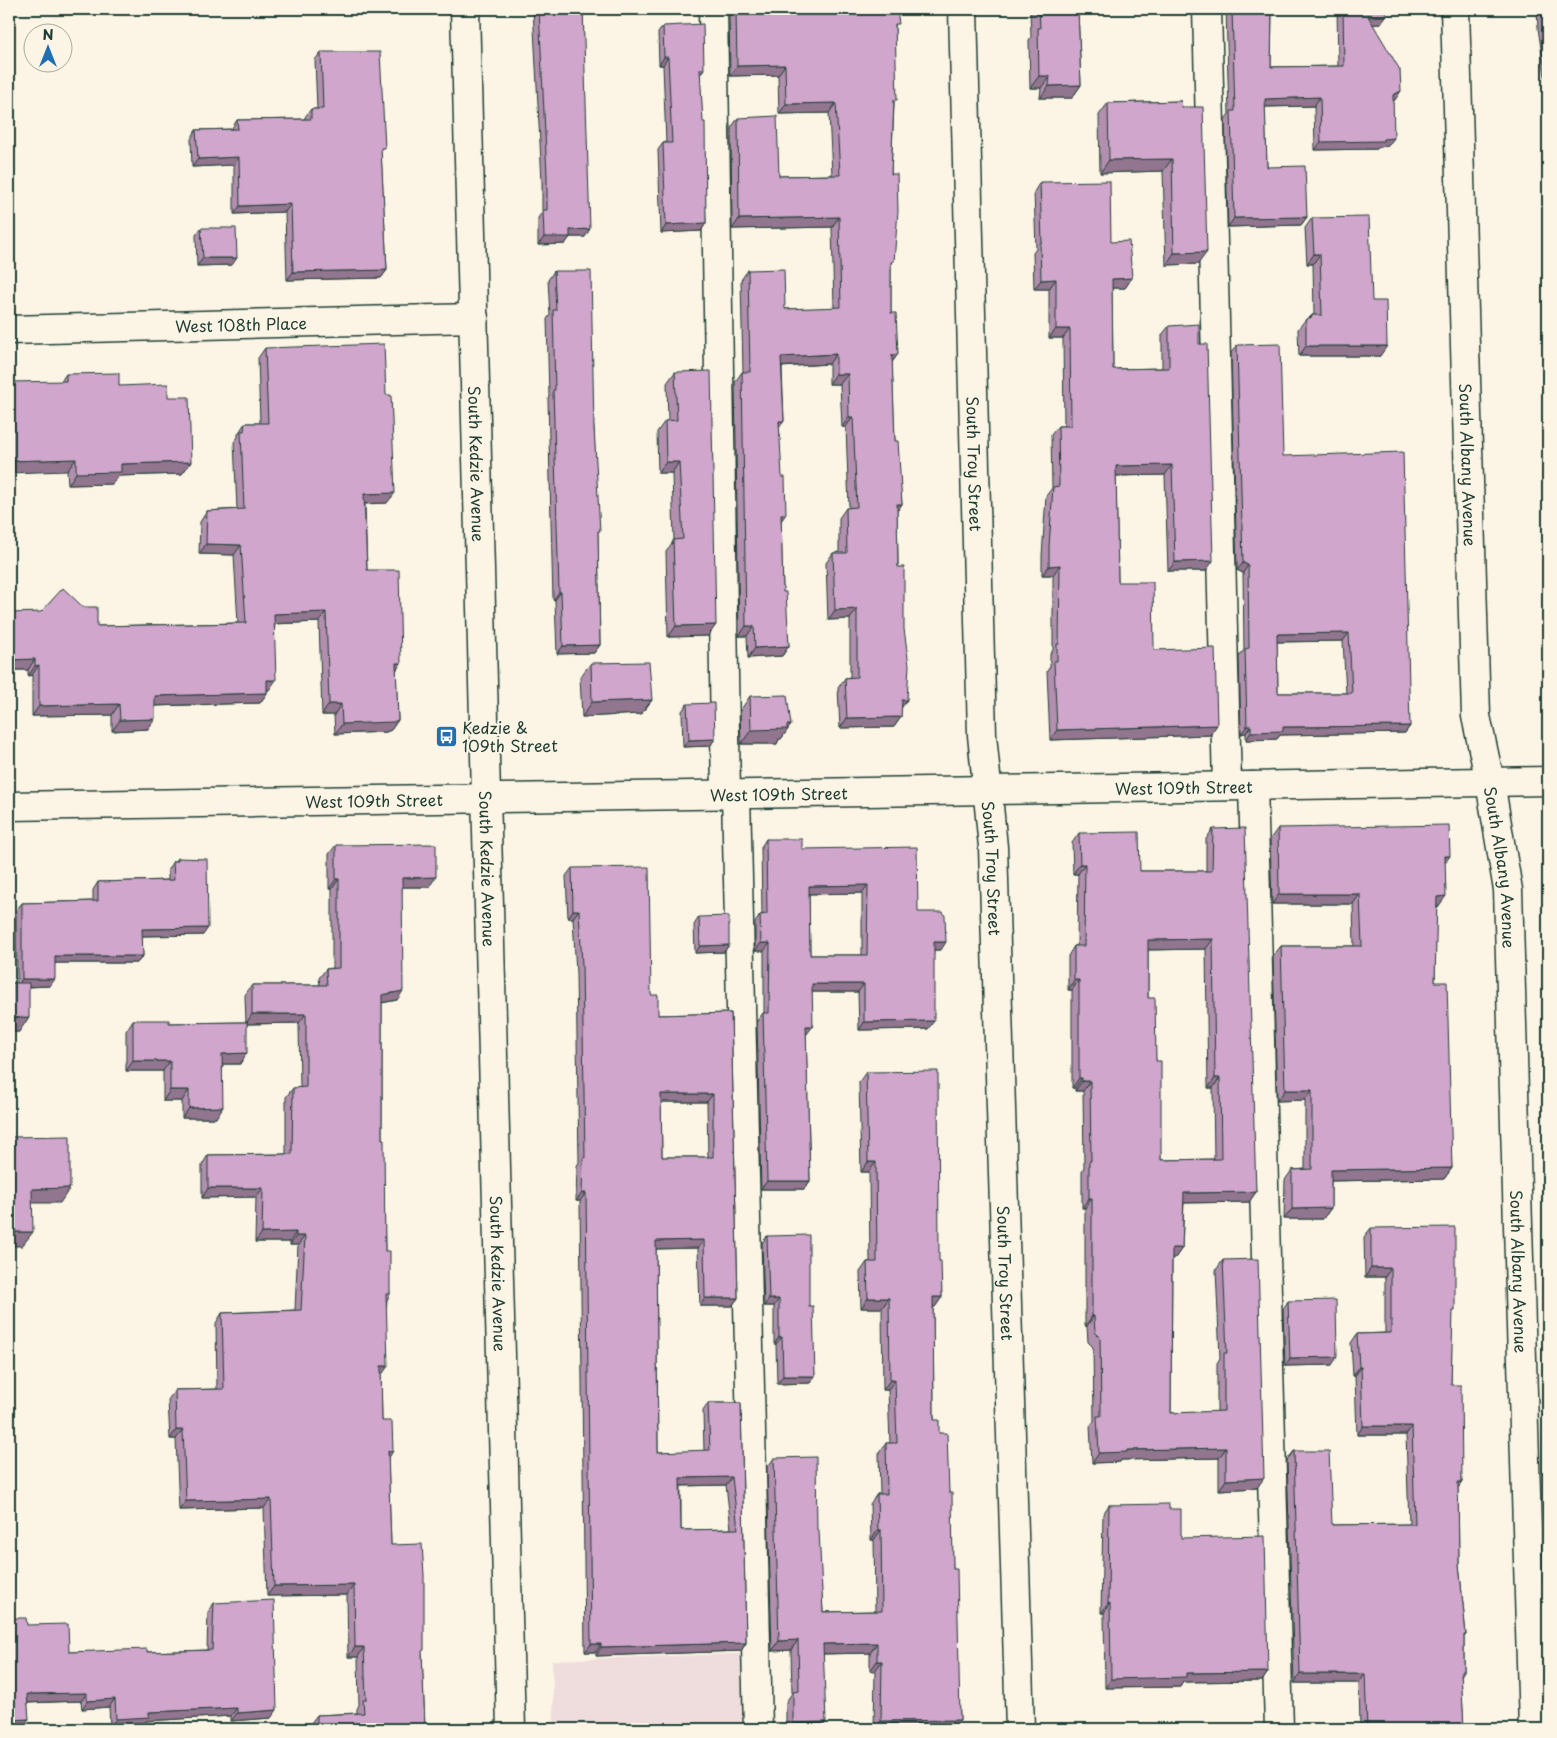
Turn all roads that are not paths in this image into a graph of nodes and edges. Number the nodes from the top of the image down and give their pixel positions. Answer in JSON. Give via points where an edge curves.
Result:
{"nodes":[{"id":1,"x":465,"y":9,"type":"edge"},
{"id":2,"x":713,"y":9,"type":"edge"},
{"id":3,"x":964,"y":9,"type":"edge"},
{"id":4,"x":1207,"y":9,"type":"edge"},
{"id":5,"x":1456,"y":9,"type":"edge"},
{"id":6,"x":474,"y":318,"type":"junction"},
{"id":7,"x":9,"y":330,"type":"edge"},
{"id":8,"x":1490,"y":782,"type":"junction"},
{"id":9,"x":1548,"y":782,"type":"edge"},
{"id":10,"x":1240,"y":786,"type":"junction"},
{"id":11,"x":987,"y":790,"type":"junction"},
{"id":12,"x":731,"y":794,"type":"junction"},
{"id":13,"x":487,"y":798,"type":"junction"},
{"id":14,"x":9,"y":806,"type":"edge"},
{"id":15,"x":511,"y":1729,"type":"edge"},
{"id":16,"x":758,"y":1729,"type":"edge"},
{"id":17,"x":1020,"y":1729,"type":"edge"},
{"id":18,"x":1278,"y":1729,"type":"edge"},
{"id":19,"x":1533,"y":1729,"type":"edge"}],
"edges":[{"from":1,"to":6,"type":"street","name":"South Kedzie Avenue"},
{"from":2,"to":12,"type":"street"},
{"from":3,"to":11,"type":"street","name":"South Troy Street","via":[[982,735]]},
{"from":4,"to":10,"type":"street"},
{"from":5,"to":8,"type":"street","name":"South Albany Avenue","via":[[1476,716]]},
{"from":6,"to":7,"type":"street","name":"West 108th Place"},
{"from":6,"to":13,"type":"street","name":"South Kedzie Avenue"},
{"from":8,"to":9,"type":"street","name":"West 109th Street"},
{"from":8,"to":10,"type":"street","name":"West 109th Street"},
{"from":8,"to":19,"type":"street","name":"South Albany Avenue","via":[[1508,890]]},
{"from":10,"to":11,"type":"street","name":"West 109th Street"},
{"from":10,"to":18,"type":"street"},
{"from":11,"to":12,"type":"street","name":"West 109th Street"},
{"from":11,"to":17,"type":"street","name":"South Troy Street","via":[[993,857]]},
{"from":12,"to":13,"type":"street","name":"West 109th Street"},
{"from":12,"to":16,"type":"street"},
{"from":13,"to":14,"type":"street","name":"West 109th Street"},
{"from":13,"to":15,"type":"street","name":"South Kedzie Avenue"}]}
